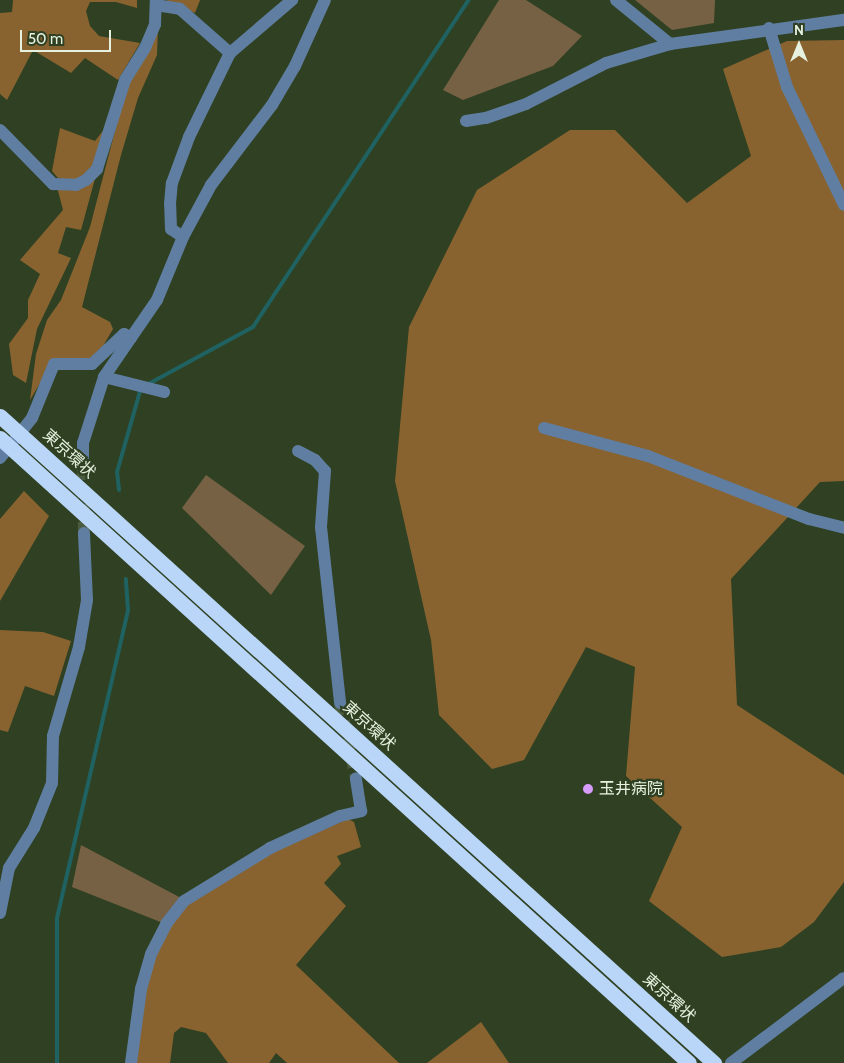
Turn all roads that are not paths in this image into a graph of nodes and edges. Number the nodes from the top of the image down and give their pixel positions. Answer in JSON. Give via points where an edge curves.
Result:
{"nodes":[{"id":1,"x":292,"y":0,"type":"edge"},
{"id":2,"x":325,"y":0,"type":"edge"},
{"id":3,"x":616,"y":0,"type":"edge"},
{"id":4,"x":156,"y":2,"type":"edge"},
{"id":5,"x":844,"y":20,"type":"edge"},
{"id":6,"x":769,"y":28,"type":"junction"},
{"id":7,"x":670,"y":44,"type":"junction"},
{"id":8,"x":230,"y":53,"type":"junction"},
{"id":9,"x":466,"y":121,"type":"dead end"},
{"id":10,"x":0,"y":130,"type":"edge"},
{"id":11,"x":844,"y":204,"type":"edge"},
{"id":12,"x":183,"y":237,"type":"junction"},
{"id":13,"x":131,"y":338,"type":"junction"},
{"id":14,"x":104,"y":377,"type":"junction"},
{"id":15,"x":164,"y":392,"type":"dead end"},
{"id":16,"x":0,"y":416,"type":"edge"},
{"id":17,"x":544,"y":428,"type":"dead end"},
{"id":18,"x":19,"y":433,"type":"junction"},
{"id":19,"x":4,"y":441,"type":"edge"},
{"id":20,"x":298,"y":451,"type":"dead end"},
{"id":21,"x":0,"y":458,"type":"edge"},
{"id":22,"x":83,"y":468,"type":"tunnel mouth"},
{"id":23,"x":844,"y":528,"type":"edge"},
{"id":24,"x":84,"y":533,"type":"tunnel mouth"},
{"id":25,"x":340,"y":703,"type":"tunnel mouth"},
{"id":26,"x":356,"y":778,"type":"tunnel mouth"},
{"id":27,"x":0,"y":913,"type":"edge"},
{"id":28,"x":844,"y":978,"type":"edge"},
{"id":29,"x":131,"y":1063,"type":"edge"},
{"id":30,"x":689,"y":1063,"type":"edge"},
{"id":31,"x":714,"y":1063,"type":"edge"},
{"id":32,"x":731,"y":1063,"type":"edge"}],
"edges":[{"from":1,"to":8,"type":"street"},
{"from":2,"to":12,"type":"street","via":[[295,66],[272,105],[210,185]]},
{"from":3,"to":7,"type":"street"},
{"from":4,"to":8,"type":"street","via":[[180,9]]},
{"from":4,"to":10,"type":"street","via":[[155,24],[145,48],[124,80],[97,169],[86,180],[76,185],[52,184]]},
{"from":5,"to":6,"type":"street"},
{"from":6,"to":7,"type":"street"},
{"from":6,"to":11,"type":"street","via":[[787,87]]},
{"from":7,"to":9,"type":"street","via":[[606,63],[526,104],[486,118]]},
{"from":8,"to":12,"type":"street","via":[[189,138],[172,183],[171,229]]},
{"from":12,"to":13,"type":"street","via":[[168,280]]},
{"from":13,"to":14,"type":"street"},
{"from":13,"to":18,"type":"street","via":[[124,334],[92,364],[54,364],[32,418]]},
{"from":14,"to":15,"type":"street"},
{"from":14,"to":22,"type":"street","via":[[83,443]]},
{"from":16,"to":18,"type":"highway","name":"東京環状"},
{"from":17,"to":23,"type":"street","via":[[648,456],[809,519]]},
{"from":18,"to":19,"type":"street"},
{"from":18,"to":31,"type":"highway","name":"東京環状"},
{"from":19,"to":21,"type":"street"},
{"from":19,"to":30,"type":"highway","name":"東京環状"},
{"from":20,"to":25,"type":"street","via":[[315,460],[325,471],[321,527]]},
{"from":24,"to":27,"type":"street","via":[[87,600],[79,647],[52,736],[52,783],[34,828],[14,856]]},
{"from":26,"to":29,"type":"street","via":[[361,811],[340,816],[270,848],[184,901],[166,924],[151,954],[141,988]]},
{"from":28,"to":32,"type":"street"}]}
